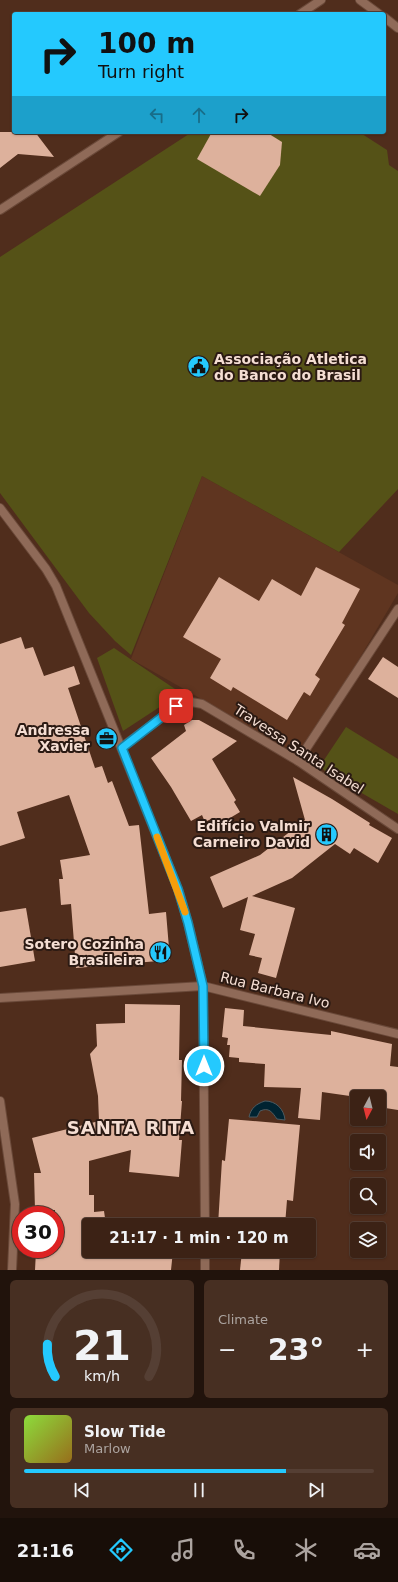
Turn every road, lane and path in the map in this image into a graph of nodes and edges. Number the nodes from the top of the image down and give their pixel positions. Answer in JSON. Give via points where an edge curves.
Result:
{"nodes":[{"id":1,"x":321,"y":0,"type":"edge"},
{"id":2,"x":360,"y":0,"type":"edge"},
{"id":3,"x":303,"y":12,"type":"edge"},
{"id":4,"x":376,"y":12,"type":"edge"},
{"id":5,"x":386,"y":19,"type":"edge"},
{"id":6,"x":398,"y":28,"type":"edge"},
{"id":7,"x":116,"y":134,"type":"edge"},
{"id":8,"x":0,"y":210,"type":"edge"},
{"id":9,"x":0,"y":508,"type":"edge"},
{"id":10,"x":398,"y":609,"type":"edge"},
{"id":11,"x":122,"y":748,"type":"junction"},
{"id":12,"x":298,"y":762,"type":"junction"},
{"id":13,"x":398,"y":829,"type":"edge"},
{"id":14,"x":203,"y":986,"type":"junction"},
{"id":15,"x":0,"y":998,"type":"edge"},
{"id":16,"x":398,"y":1034,"type":"edge"},
{"id":17,"x":0,"y":1101,"type":"edge"},
{"id":18,"x":205,"y":1218,"type":"edge"},
{"id":19,"x":205,"y":1258,"type":"edge"},
{"id":20,"x":12,"y":1270,"type":"edge"},
{"id":21,"x":205,"y":1270,"type":"edge"}],
"edges":[{"from":1,"to":3,"type":"street"},
{"from":2,"to":4,"type":"street"},
{"from":5,"to":6,"type":"street"},
{"from":7,"to":8,"type":"street"},
{"from":9,"to":11,"type":"street","via":[[56,586]]},
{"from":10,"to":12,"type":"street"},
{"from":11,"to":12,"type":"street","name":"Travessa Santa Isabel","via":[[176,706],[191,702],[202,704]]},
{"from":11,"to":14,"type":"street","via":[[178,889]]},
{"from":12,"to":13,"type":"street","name":"Travessa Santa Isabel"},
{"from":14,"to":15,"type":"street","name":"Rua Barbara Ivo"},
{"from":14,"to":16,"type":"street","name":"Rua Barbara Ivo"},
{"from":14,"to":18,"type":"street"},
{"from":17,"to":20,"type":"street","via":[[15,1204]]},
{"from":19,"to":21,"type":"street"}]}
